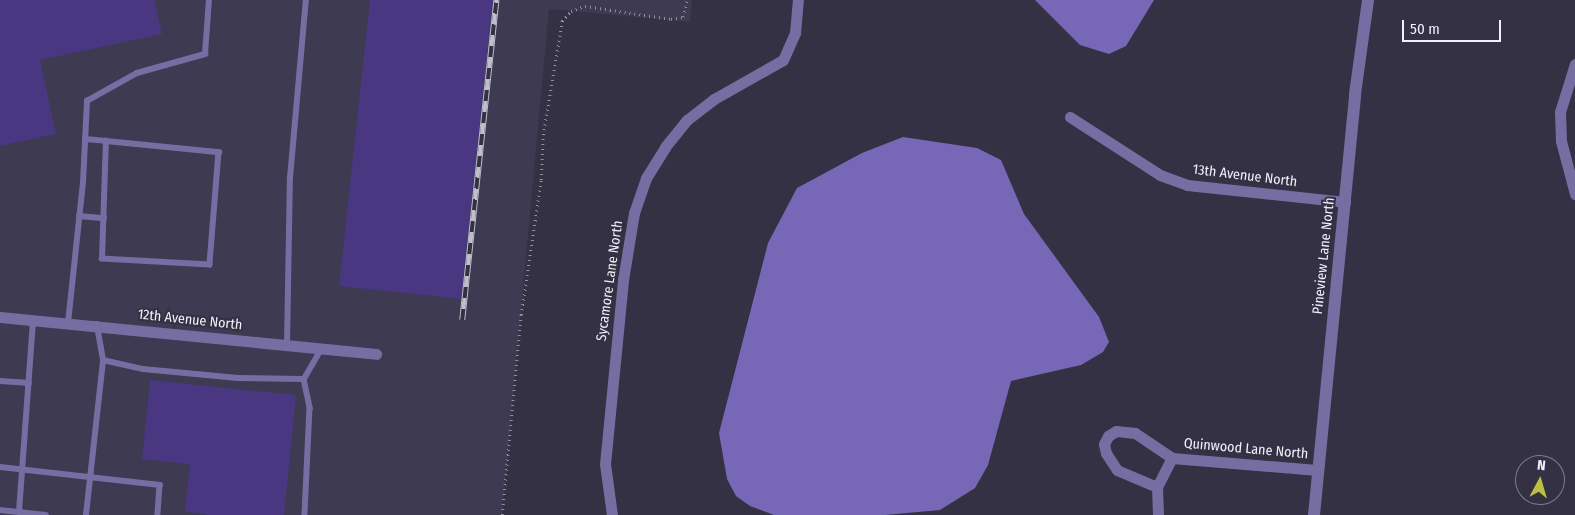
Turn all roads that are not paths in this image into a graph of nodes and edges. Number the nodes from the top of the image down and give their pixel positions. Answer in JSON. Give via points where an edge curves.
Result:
{"nodes":[{"id":1,"x":209,"y":0,"type":"edge"},
{"id":2,"x":306,"y":0,"type":"edge"},
{"id":3,"x":798,"y":0,"type":"edge"},
{"id":4,"x":1368,"y":0,"type":"edge"},
{"id":5,"x":1575,"y":64,"type":"edge"},
{"id":6,"x":1070,"y":117,"type":"dead end"},
{"id":7,"x":85,"y":139,"type":"junction"},
{"id":8,"x":106,"y":141,"type":"junction"},
{"id":9,"x":1575,"y":194,"type":"edge"},
{"id":10,"x":1344,"y":202,"type":"junction"},
{"id":11,"x":79,"y":216,"type":"junction"},
{"id":12,"x":104,"y":218,"type":"junction"},
{"id":13,"x":0,"y":317,"type":"edge"},
{"id":14,"x":33,"y":320,"type":"junction"},
{"id":15,"x":68,"y":324,"type":"junction"},
{"id":16,"x":97,"y":325,"type":"junction"},
{"id":17,"x":287,"y":345,"type":"junction"},
{"id":18,"x":321,"y":349,"type":"junction"},
{"id":19,"x":376,"y":354,"type":"dead end"},
{"id":20,"x":103,"y":360,"type":"junction"},
{"id":21,"x":304,"y":379,"type":"junction"},
{"id":22,"x":0,"y":380,"type":"edge"},
{"id":23,"x":29,"y":383,"type":"junction"},
{"id":24,"x":1172,"y":458,"type":"junction"},
{"id":25,"x":0,"y":467,"type":"edge"},
{"id":26,"x":22,"y":469,"type":"junction"},
{"id":27,"x":1318,"y":470,"type":"junction"},
{"id":28,"x":90,"y":477,"type":"junction"},
{"id":29,"x":1157,"y":487,"type":"junction"},
{"id":30,"x":0,"y":510,"type":"edge"},
{"id":31,"x":19,"y":512,"type":"junction"},
{"id":32,"x":46,"y":515,"type":"edge"},
{"id":33,"x":86,"y":515,"type":"edge"},
{"id":34,"x":158,"y":515,"type":"edge"},
{"id":35,"x":305,"y":515,"type":"edge"},
{"id":36,"x":612,"y":515,"type":"edge"},
{"id":37,"x":1158,"y":515,"type":"edge"},
{"id":38,"x":1314,"y":515,"type":"edge"}],
"edges":[{"from":1,"to":7,"type":"lane","via":[[205,54],[138,73],[86,100]]},
{"from":2,"to":17,"type":"lane","via":[[290,178]]},
{"from":3,"to":36,"type":"street","name":"Sycamore Lane North","via":[[795,33],[783,60],[714,99],[687,120],[646,178],[634,212],[622,289],[605,464]]},
{"from":4,"to":10,"type":"street","name":"Pineview Lane North"},
{"from":5,"to":9,"type":"street","via":[[1560,112],[1562,151]]},
{"from":6,"to":10,"type":"street","name":"13th Avenue North","via":[[1160,175],[1187,184]]},
{"from":7,"to":8,"type":"lane"},
{"from":7,"to":11,"type":"lane"},
{"from":8,"to":12,"type":"lane"},
{"from":8,"to":12,"type":"lane","via":[[219,152],[210,265],[102,259]]},
{"from":10,"to":27,"type":"street","name":"Pineview Lane North"},
{"from":11,"to":12,"type":"lane"},
{"from":11,"to":15,"type":"lane"},
{"from":13,"to":14,"type":"street","name":"12th Avenue North"},
{"from":14,"to":15,"type":"street","name":"12th Avenue North"},
{"from":14,"to":23,"type":"lane"},
{"from":15,"to":16,"type":"street","name":"12th Avenue North"},
{"from":16,"to":17,"type":"street","name":"12th Avenue North"},
{"from":16,"to":20,"type":"lane"},
{"from":17,"to":18,"type":"street","name":"12th Avenue North"},
{"from":18,"to":19,"type":"street","name":"12th Avenue North"},
{"from":18,"to":21,"type":"lane"},
{"from":20,"to":21,"type":"lane","via":[[143,369],[238,378]]},
{"from":20,"to":28,"type":"lane"},
{"from":21,"to":35,"type":"lane","via":[[310,408]]},
{"from":22,"to":23,"type":"lane"},
{"from":23,"to":26,"type":"lane"},
{"from":24,"to":27,"type":"street","name":"Quinwood Lane North"},
{"from":24,"to":29,"type":"street","name":"Quinwood Lane North"},
{"from":24,"to":29,"type":"street","name":"Quinwood Lane North","via":[[1135,433],[1116,431],[1108,436],[1104,444],[1106,453],[1117,470]]},
{"from":25,"to":26,"type":"lane"},
{"from":26,"to":28,"type":"lane"},
{"from":26,"to":31,"type":"lane"},
{"from":27,"to":38,"type":"street","name":"Pineview Lane North"},
{"from":28,"to":33,"type":"lane"},
{"from":28,"to":34,"type":"lane","via":[[160,485]]},
{"from":29,"to":37,"type":"street","name":"Quinwood Lane North"},
{"from":30,"to":31,"type":"lane"},
{"from":31,"to":32,"type":"lane"}]}
